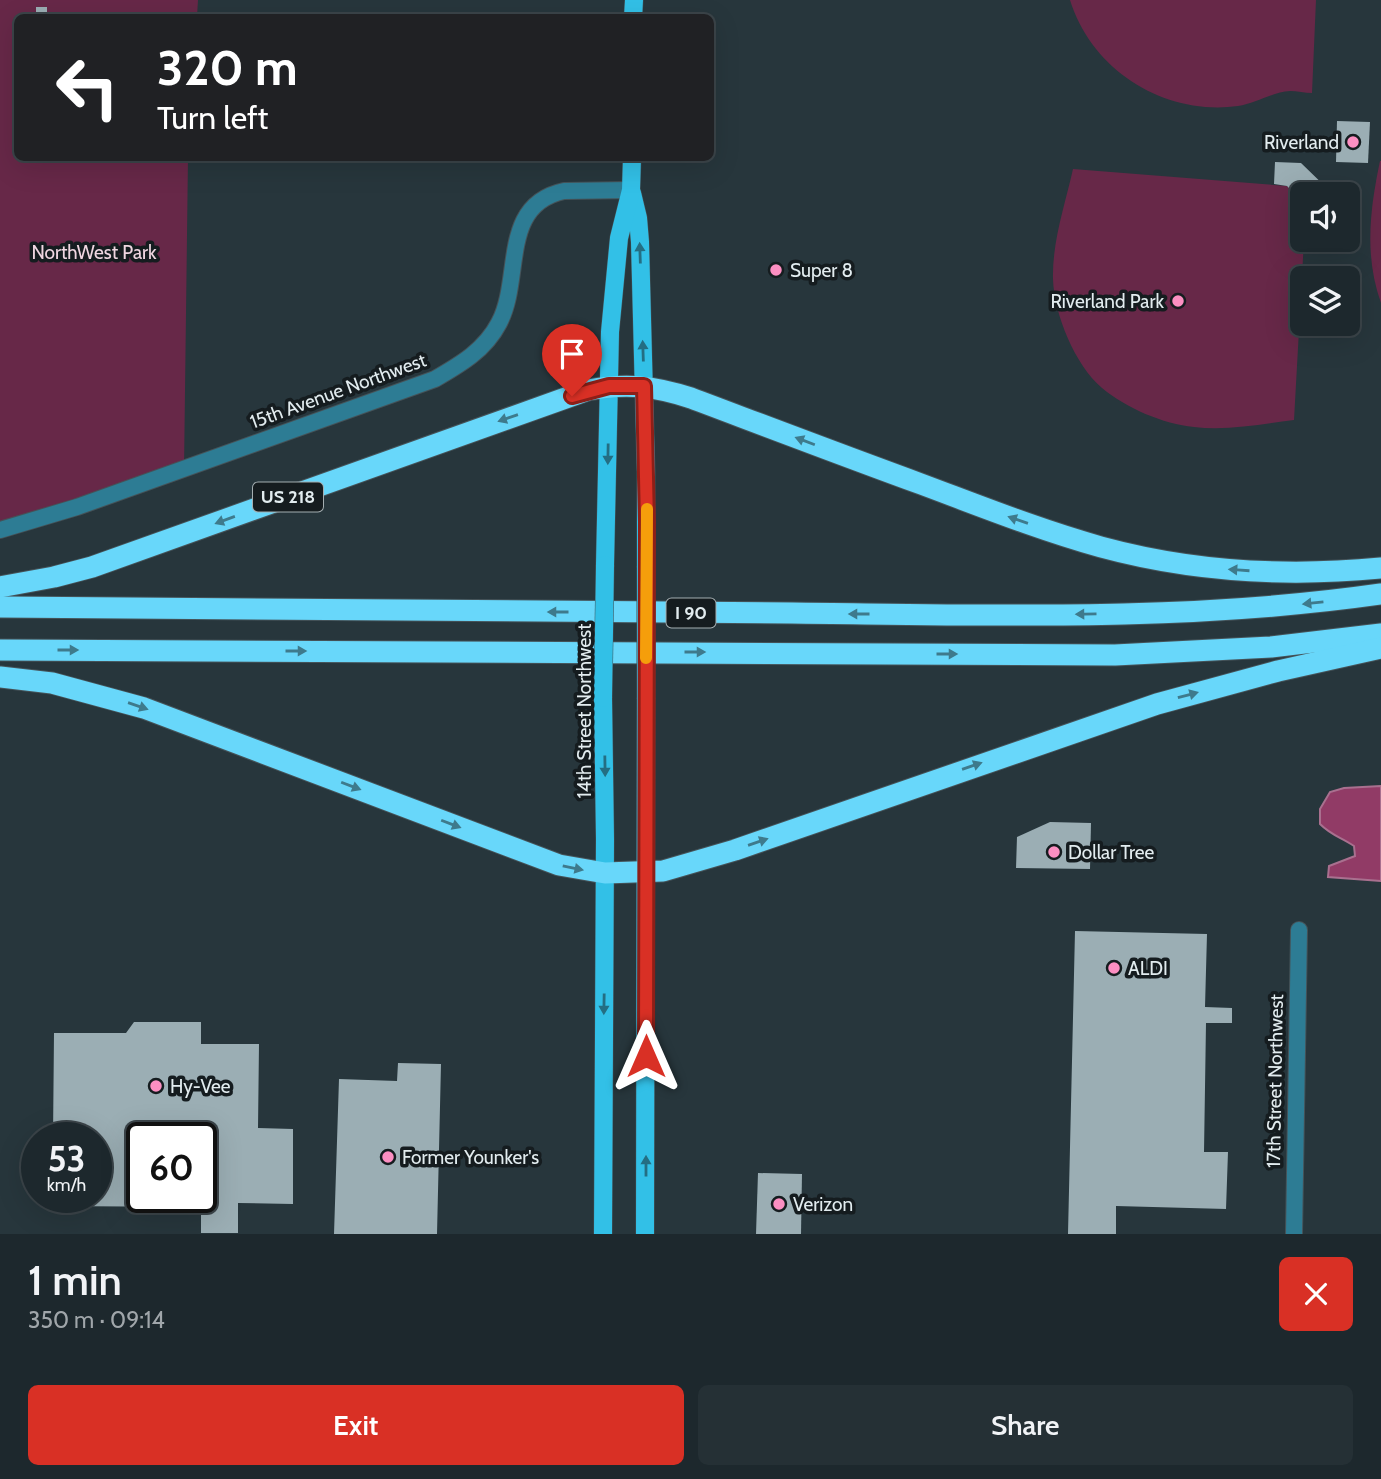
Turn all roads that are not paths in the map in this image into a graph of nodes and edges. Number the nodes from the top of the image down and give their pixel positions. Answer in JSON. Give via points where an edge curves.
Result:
{"nodes":[{"id":1,"x":632,"y":161,"type":"edge"},
{"id":2,"x":631,"y":190,"type":"junction"},
{"id":3,"x":609,"y":386,"type":"junction"},
{"id":4,"x":644,"y":386,"type":"junction"},
{"id":5,"x":0,"y":530,"type":"edge"},
{"id":6,"x":1381,"y":568,"type":"edge"},
{"id":7,"x":0,"y":587,"type":"edge"},
{"id":8,"x":1381,"y":594,"type":"edge"},
{"id":9,"x":0,"y":607,"type":"edge"},
{"id":10,"x":1381,"y":634,"type":"edge"},
{"id":11,"x":1381,"y":648,"type":"edge"},
{"id":12,"x":0,"y":650,"type":"edge"},
{"id":13,"x":0,"y":677,"type":"edge"},
{"id":14,"x":605,"y":873,"type":"junction"},
{"id":15,"x":647,"y":873,"type":"junction"},
{"id":16,"x":1299,"y":930,"type":"dead end"},
{"id":17,"x":603,"y":1234,"type":"edge"},
{"id":18,"x":645,"y":1234,"type":"edge"},
{"id":19,"x":1294,"y":1234,"type":"edge"}],
"edges":[{"from":1,"to":2,"type":"main road","name":"14th Street Northwest"},
{"from":2,"to":3,"type":"main road","name":"14th Street Northwest","via":[[614,278]]},
{"from":4,"to":2,"type":"main road","name":"14th Street Northwest","one_way":true,"via":[[640,242]]},
{"from":2,"to":5,"type":"street","name":"15th Avenue Northwest","via":[[554,193],[529,211],[518,234],[512,284],[499,323],[474,355],[435,379],[77,507]]},
{"from":3,"to":4,"type":"highway","number":"US 218"},
{"from":3,"to":7,"type":"highway","number":"US 218","one_way":true,"via":[[546,404],[92,567]]},
{"from":3,"to":14,"type":"main road","name":"14th Street Northwest","one_way":true,"bridge":true},
{"from":6,"to":4,"type":"highway","one_way":true,"via":[[1231,570],[1113,550],[993,511],[691,398]]},
{"from":4,"to":15,"type":"main road","name":"14th Street Northwest","bridge":true},
{"from":8,"to":9,"type":"highway","number":"I 90","one_way":true,"via":[[1252,609],[1150,614]]},
{"from":12,"to":10,"type":"highway","number":"I 90","one_way":true,"via":[[1092,655],[1271,647]]},
{"from":15,"to":11,"type":"highway","one_way":true,"via":[[735,850],[1157,704]]},
{"from":13,"to":14,"type":"highway","one_way":true,"via":[[52,683],[117,699],[541,859]]},
{"from":14,"to":15,"type":"highway"},
{"from":14,"to":17,"type":"main road","name":"14th Street Northwest","one_way":true},
{"from":18,"to":15,"type":"main road","name":"14th Street Northwest","one_way":true},
{"from":16,"to":19,"type":"street","name":"17th Street Northwest"}]}
